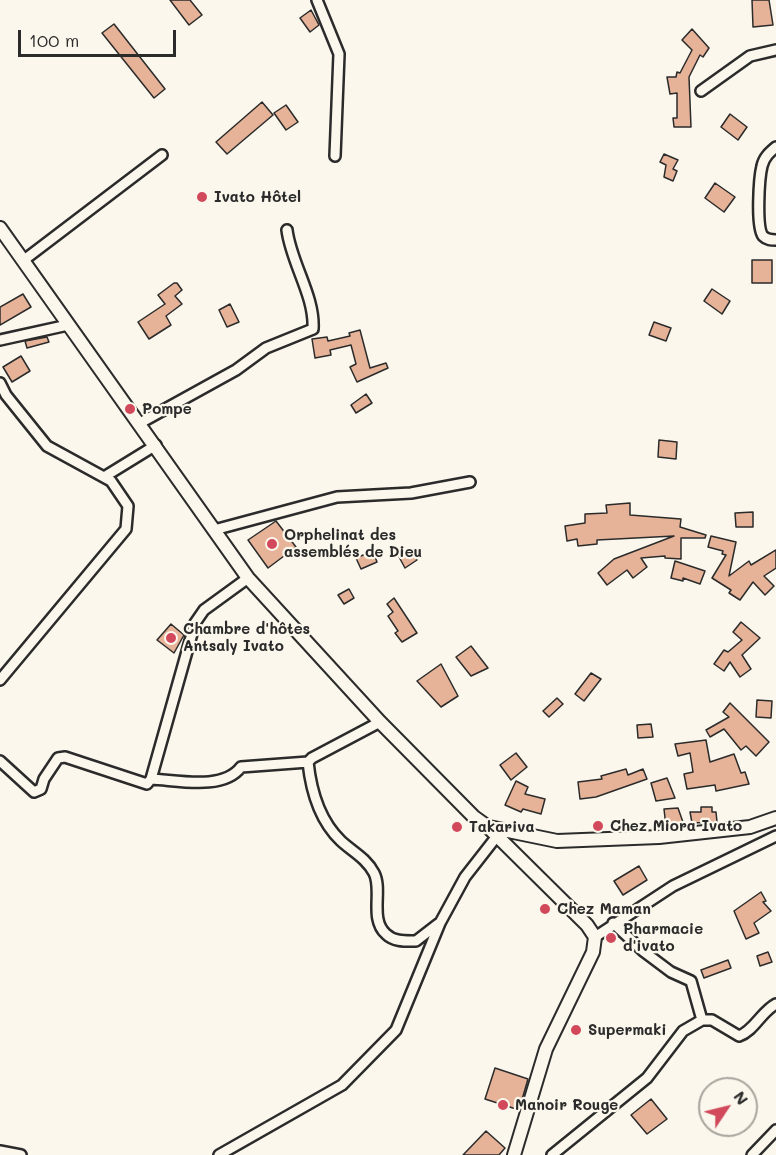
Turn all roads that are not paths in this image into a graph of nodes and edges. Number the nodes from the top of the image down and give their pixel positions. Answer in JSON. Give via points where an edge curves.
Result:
{"nodes":[{"id":1,"x":317,"y":0,"type":"edge"},
{"id":2,"x":776,"y":50,"type":"edge"},
{"id":3,"x":701,"y":91,"type":"dead end"},
{"id":4,"x":776,"y":147,"type":"edge"},
{"id":5,"x":162,"y":155,"type":"dead end"},
{"id":6,"x":335,"y":156,"type":"dead end"},
{"id":7,"x":0,"y":228,"type":"edge"},
{"id":8,"x":287,"y":230,"type":"dead end"},
{"id":9,"x":776,"y":240,"type":"edge"},
{"id":10,"x":24,"y":260,"type":"junction"},
{"id":11,"x":68,"y":325,"type":"junction"},
{"id":12,"x":0,"y":340,"type":"edge"},
{"id":13,"x":0,"y":383,"type":"edge"},
{"id":14,"x":140,"y":423,"type":"junction"},
{"id":15,"x":156,"y":445,"type":"junction"},
{"id":16,"x":104,"y":477,"type":"junction"},
{"id":17,"x":470,"y":482,"type":"dead end"},
{"id":18,"x":214,"y":530,"type":"junction"},
{"id":19,"x":248,"y":578,"type":"junction"},
{"id":20,"x":0,"y":680,"type":"edge"},
{"id":21,"x":381,"y":722,"type":"junction"},
{"id":22,"x":0,"y":761,"type":"edge"},
{"id":23,"x":308,"y":762,"type":"junction"},
{"id":24,"x":151,"y":778,"type":"junction"},
{"id":25,"x":776,"y":818,"type":"edge"},
{"id":26,"x":492,"y":831,"type":"junction"},
{"id":27,"x":776,"y":836,"type":"edge"},
{"id":28,"x":440,"y":923,"type":"junction"},
{"id":29,"x":613,"y":923,"type":"junction"},
{"id":30,"x":595,"y":937,"type":"junction"},
{"id":31,"x":776,"y":1004,"type":"edge"},
{"id":32,"x":702,"y":1020,"type":"junction"},
{"id":33,"x":776,"y":1130,"type":"edge"},
{"id":34,"x":0,"y":1151,"type":"edge"},
{"id":35,"x":21,"y":1155,"type":"edge"},
{"id":36,"x":219,"y":1155,"type":"edge"},
{"id":37,"x":514,"y":1155,"type":"edge"},
{"id":38,"x":552,"y":1155,"type":"edge"},
{"id":39,"x":752,"y":1155,"type":"edge"}],
"edges":[{"from":1,"to":6,"type":"street","via":[[339,54]]},
{"from":2,"to":3,"type":"street","via":[[750,56]]},
{"from":4,"to":9,"type":"street","via":[[762,165],[759,221],[762,234]]},
{"from":5,"to":10,"type":"street"},
{"from":7,"to":10,"type":"street"},
{"from":8,"to":14,"type":"street","via":[[289,246],[314,313],[313,328],[266,348],[236,370]]},
{"from":10,"to":11,"type":"street"},
{"from":11,"to":12,"type":"street"},
{"from":11,"to":14,"type":"street"},
{"from":13,"to":16,"type":"street","via":[[47,446]]},
{"from":14,"to":15,"type":"street"},
{"from":15,"to":16,"type":"street"},
{"from":15,"to":18,"type":"street"},
{"from":16,"to":20,"type":"street","via":[[128,506],[126,530]]},
{"from":17,"to":18,"type":"street","via":[[411,493],[337,497]]},
{"from":18,"to":19,"type":"street"},
{"from":19,"to":21,"type":"street"},
{"from":19,"to":24,"type":"street","via":[[204,610],[195,623]]},
{"from":21,"to":23,"type":"street"},
{"from":21,"to":26,"type":"street"},
{"from":22,"to":24,"type":"street","via":[[34,792],[42,789],[58,758],[65,757],[147,784]]},
{"from":23,"to":24,"type":"street","via":[[241,767],[232,776],[219,780]]},
{"from":23,"to":28,"type":"street","via":[[310,786],[322,817],[340,840],[369,864],[377,880],[377,915],[385,933],[397,940],[416,941]]},
{"from":25,"to":26,"type":"street","via":[[750,827],[658,837],[557,841]]},
{"from":26,"to":28,"type":"street"},
{"from":26,"to":30,"type":"street","via":[[588,925]]},
{"from":27,"to":29,"type":"street","via":[[673,886]]},
{"from":28,"to":36,"type":"street","via":[[396,1030],[342,1085]]},
{"from":29,"to":30,"type":"street"},
{"from":29,"to":32,"type":"street","via":[[671,972],[691,981]]},
{"from":30,"to":37,"type":"street","via":[[593,952],[535,1079]]},
{"from":31,"to":32,"type":"street","via":[[739,1036],[721,1024]]},
{"from":32,"to":38,"type":"street","via":[[682,1031],[634,1092]]},
{"from":33,"to":39,"type":"street"},
{"from":34,"to":35,"type":"street"}]}
